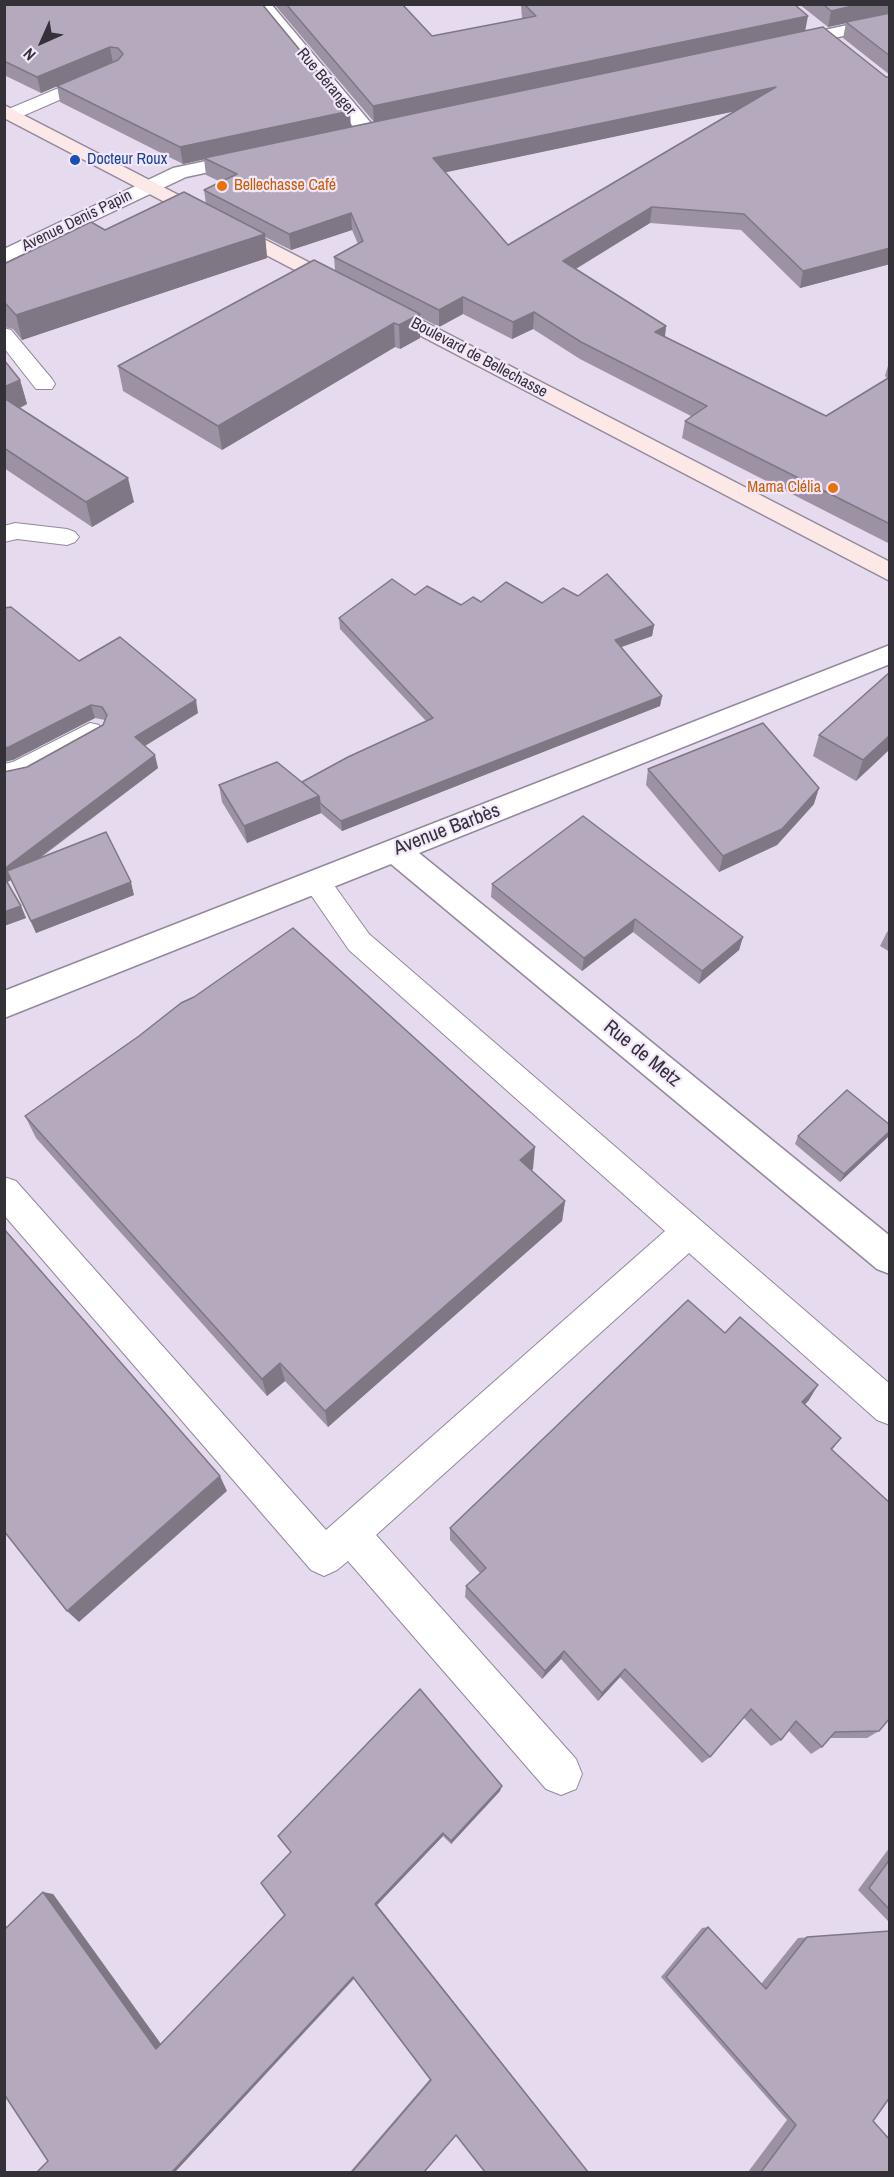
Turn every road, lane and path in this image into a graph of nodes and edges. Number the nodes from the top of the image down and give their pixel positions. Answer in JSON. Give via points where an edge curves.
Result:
{"nodes":[{"id":1,"x":261,"y":4,"type":"edge"},
{"id":2,"x":801,"y":18,"type":"edge"},
{"id":3,"x":890,"y":21,"type":"edge"},
{"id":4,"x":824,"y":35,"type":"junction"},
{"id":5,"x":769,"y":47,"type":"edge"},
{"id":6,"x":846,"y":53,"type":"edge"},
{"id":7,"x":114,"y":70,"type":"edge"},
{"id":8,"x":8,"y":112,"type":"edge"},
{"id":9,"x":391,"y":127,"type":"edge"},
{"id":10,"x":368,"y":132,"type":"junction"},
{"id":11,"x":346,"y":137,"type":"edge"},
{"id":12,"x":269,"y":153,"type":"edge"},
{"id":13,"x":150,"y":186,"type":"junction"},
{"id":14,"x":4,"y":257,"type":"edge"},
{"id":15,"x":4,"y":334,"type":"edge"},
{"id":16,"x":44,"y":384,"type":"dead end"},
{"id":17,"x":4,"y":535,"type":"edge"},
{"id":18,"x":67,"y":537,"type":"dead end"},
{"id":19,"x":890,"y":573,"type":"edge"},
{"id":20,"x":890,"y":654,"type":"edge"},
{"id":21,"x":96,"y":729,"type":"edge"},
{"id":22,"x":4,"y":774,"type":"edge"},
{"id":23,"x":395,"y":850,"type":"junction"},
{"id":24,"x":316,"y":882,"type":"junction"},
{"id":25,"x":4,"y":1005,"type":"edge"},
{"id":26,"x":4,"y":1191,"type":"edge"},
{"id":27,"x":688,"y":1232,"type":"junction"},
{"id":28,"x":890,"y":1258,"type":"edge"},
{"id":29,"x":890,"y":1408,"type":"edge"},
{"id":30,"x":350,"y":1533,"type":"junction"},
{"id":31,"x":561,"y":1774,"type":"dead end"}],
"edges":[{"from":1,"to":10,"type":"street","name":"Rue Béranger"},
{"from":2,"to":4,"type":"street"},
{"from":3,"to":4,"type":"street"},
{"from":4,"to":5,"type":"street"},
{"from":4,"to":6,"type":"street"},
{"from":7,"to":8,"type":"lane"},
{"from":8,"to":13,"type":"street","name":"Boulevard de Bellechasse"},
{"from":9,"to":10,"type":"street"},
{"from":10,"to":11,"type":"street"},
{"from":12,"to":13,"type":"street","name":"Avenue Denis Papin","via":[[180,172]]},
{"from":13,"to":14,"type":"street","name":"Avenue Denis Papin"},
{"from":13,"to":19,"type":"street","name":"Boulevard de Bellechasse"},
{"from":15,"to":16,"type":"lane"},
{"from":17,"to":18,"type":"lane","via":[[15,531]]},
{"from":20,"to":23,"type":"street","name":"Avenue Barbès"},
{"from":21,"to":22,"type":"lane","via":[[20,771]]},
{"from":23,"to":24,"type":"street","name":"Avenue Barbès"},
{"from":23,"to":28,"type":"street","name":"Rue de Metz"},
{"from":24,"to":25,"type":"street","name":"Avenue Barbès"},
{"from":24,"to":27,"type":"lane","via":[[359,942]]},
{"from":26,"to":30,"type":"lane","via":[[324,1557]]},
{"from":27,"to":29,"type":"lane"},
{"from":27,"to":30,"type":"lane"},
{"from":30,"to":31,"type":"lane"}]}
